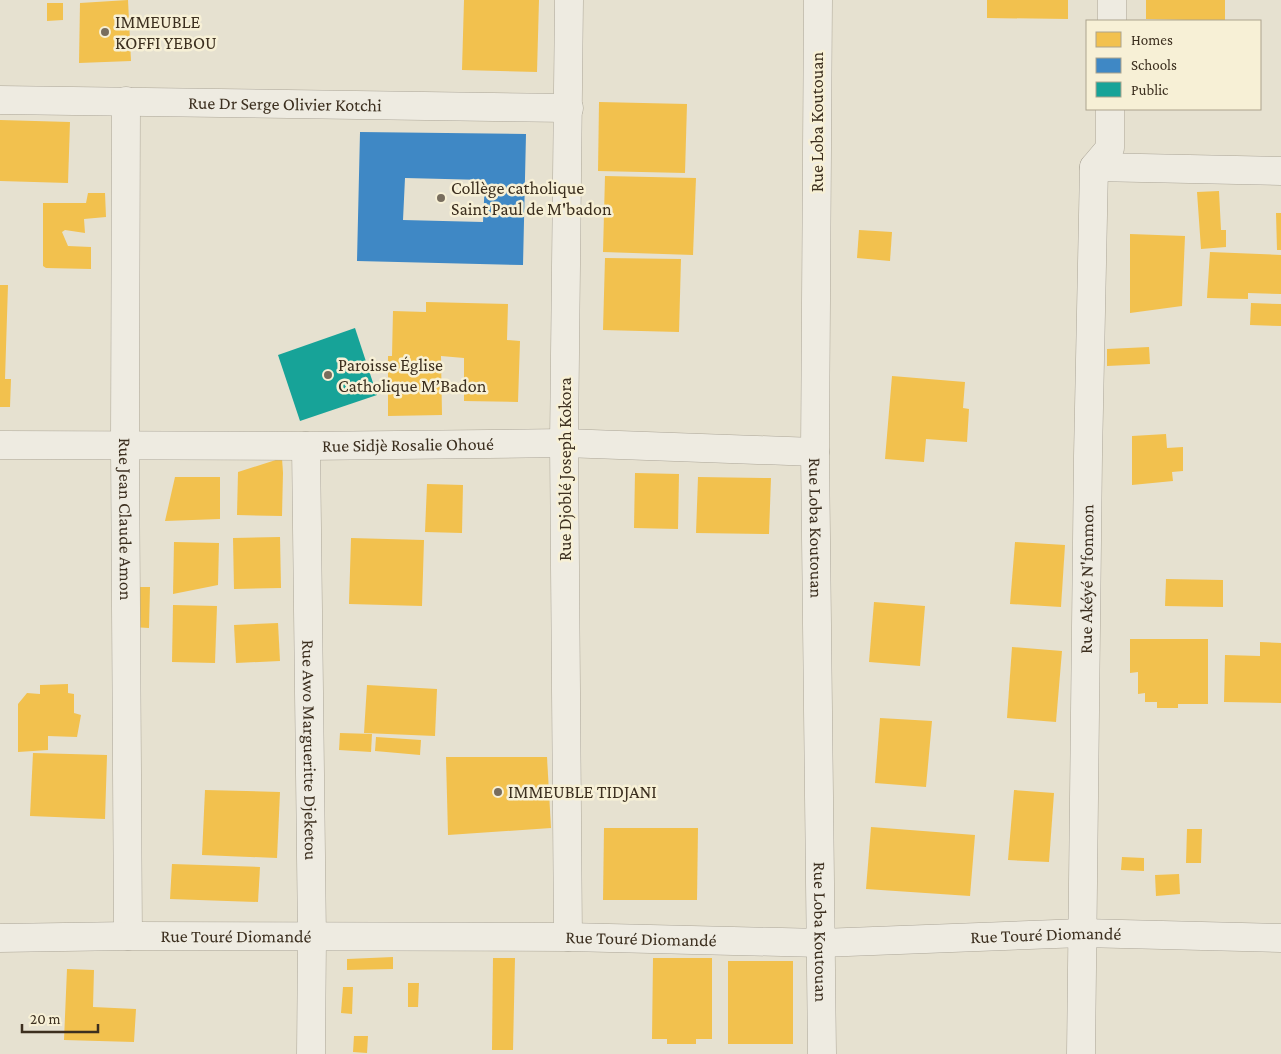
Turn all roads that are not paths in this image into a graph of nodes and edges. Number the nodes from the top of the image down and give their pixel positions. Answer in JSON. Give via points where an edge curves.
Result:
{"nodes":[{"id":1,"x":569,"y":0,"type":"edge"},
{"id":2,"x":818,"y":0,"type":"edge"},
{"id":3,"x":1112,"y":0,"type":"edge"},
{"id":4,"x":1112,"y":20,"type":"edge"},
{"id":5,"x":0,"y":100,"type":"edge"},
{"id":6,"x":126,"y":101,"type":"junction"},
{"id":7,"x":569,"y":108,"type":"junction"},
{"id":8,"x":1110,"y":110,"type":"edge"},
{"id":9,"x":1094,"y":167,"type":"junction"},
{"id":10,"x":1281,"y":171,"type":"edge"},
{"id":11,"x":564,"y":443,"type":"junction"},
{"id":12,"x":126,"y":444,"type":"junction"},
{"id":13,"x":0,"y":445,"type":"edge"},
{"id":14,"x":306,"y":446,"type":"junction"},
{"id":15,"x":815,"y":452,"type":"junction"},
{"id":16,"x":1082,"y":933,"type":"junction"},
{"id":17,"x":128,"y":936,"type":"junction"},
{"id":18,"x":568,"y":937,"type":"junction"},
{"id":19,"x":0,"y":938,"type":"edge"},
{"id":20,"x":312,"y":938,"type":"junction"},
{"id":21,"x":1281,"y":938,"type":"edge"},
{"id":22,"x":821,"y":943,"type":"junction"},
{"id":23,"x":311,"y":1054,"type":"edge"},
{"id":24,"x":822,"y":1054,"type":"edge"},
{"id":25,"x":1081,"y":1054,"type":"edge"}],
"edges":[{"from":1,"to":7,"type":"street","name":"Rue Djoblé Joseph Kokora"},
{"from":2,"to":15,"type":"street","name":"Rue Loba Koutouan"},
{"from":3,"to":4,"type":"street"},
{"from":5,"to":6,"type":"street","name":"Rue Dr Serge Olivier Kotchi"},
{"from":6,"to":7,"type":"street","name":"Rue Dr Serge Olivier Kotchi"},
{"from":6,"to":12,"type":"street","name":"Rue Jean Claude Amon"},
{"from":7,"to":11,"type":"street","name":"Rue Djoblé Joseph Kokora"},
{"from":8,"to":9,"type":"street","via":[[1110,148]]},
{"from":9,"to":10,"type":"street"},
{"from":9,"to":16,"type":"street","name":"Rue Akéyé N'fonmon"},
{"from":11,"to":14,"type":"street","name":"Rue Sidjè Rosalie Ohoué"},
{"from":11,"to":15,"type":"street","name":"Rue Sidjè Rosalie Ohoué"},
{"from":11,"to":18,"type":"street","name":"Rue Djoblé Joseph Kokora"},
{"from":12,"to":13,"type":"street","name":"Rue Sidjè Rosalie Ohoué"},
{"from":12,"to":14,"type":"street","name":"Rue Sidjè Rosalie Ohoué"},
{"from":12,"to":17,"type":"street","name":"Rue Jean Claude Amon"},
{"from":14,"to":20,"type":"street","name":"Rue Awo Margueritte Djeketou"},
{"from":15,"to":22,"type":"street","name":"Rue Loba Koutouan"},
{"from":16,"to":21,"type":"street","name":"Rue Touré Diomandé"},
{"from":16,"to":22,"type":"street","name":"Rue Touré Diomandé"},
{"from":16,"to":25,"type":"street","name":"Rue Akéyé N'fonmon"},
{"from":17,"to":19,"type":"street","name":"Rue Touré Diomandé"},
{"from":17,"to":20,"type":"street","name":"Rue Touré Diomandé"},
{"from":18,"to":20,"type":"street","name":"Rue Touré Diomandé"},
{"from":18,"to":22,"type":"street","name":"Rue Touré Diomandé"},
{"from":20,"to":23,"type":"street","name":"Rue Awo Margueritte Djeketou"},
{"from":22,"to":24,"type":"street","name":"Rue Loba Koutouan"}]}
